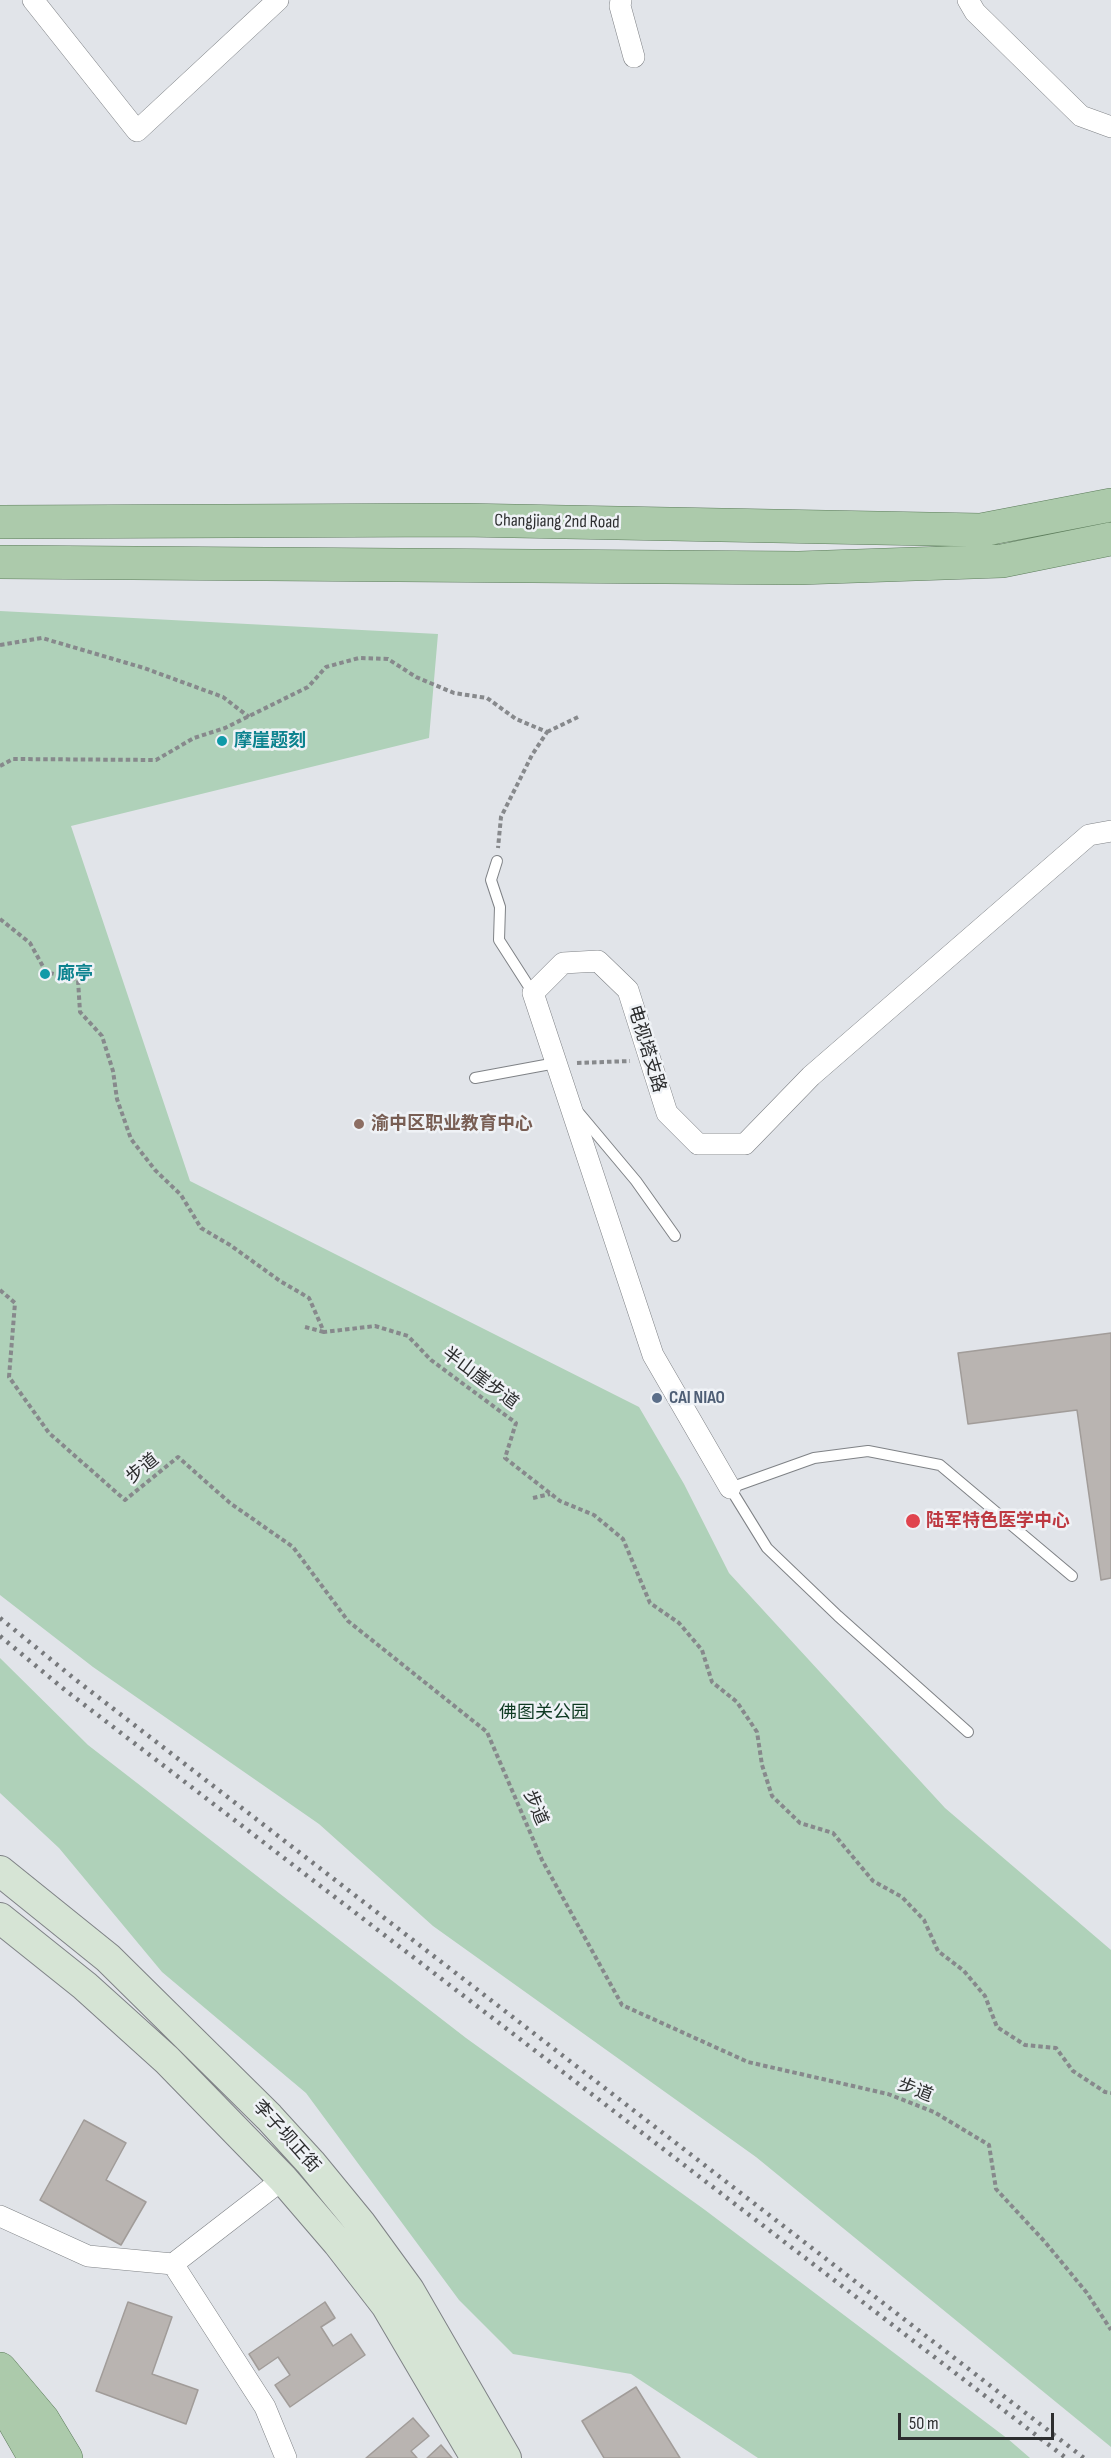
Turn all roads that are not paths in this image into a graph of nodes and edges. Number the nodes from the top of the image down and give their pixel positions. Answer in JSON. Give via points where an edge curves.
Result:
{"nodes":[{"id":1,"x":33,"y":0,"type":"edge"},
{"id":2,"x":278,"y":0,"type":"edge"},
{"id":3,"x":621,"y":0,"type":"edge"},
{"id":4,"x":968,"y":0,"type":"edge"},
{"id":5,"x":634,"y":57,"type":"dead end"},
{"id":6,"x":1111,"y":127,"type":"edge"},
{"id":7,"x":1111,"y":505,"type":"edge"},
{"id":8,"x":0,"y":522,"type":"edge"},
{"id":9,"x":1111,"y":539,"type":"edge"},
{"id":10,"x":0,"y":562,"type":"edge"},
{"id":11,"x":1111,"y":831,"type":"edge"},
{"id":12,"x":497,"y":861,"type":"road end"},
{"id":13,"x":533,"y":993,"type":"junction"},
{"id":14,"x":556,"y":1063,"type":"junction"},
{"id":15,"x":475,"y":1078,"type":"dead end"},
{"id":16,"x":569,"y":1101,"type":"junction"},
{"id":17,"x":675,"y":1236,"type":"dead end"},
{"id":18,"x":730,"y":1488,"type":"junction"},
{"id":19,"x":1072,"y":1576,"type":"dead end"},
{"id":20,"x":968,"y":1732,"type":"dead end"},
{"id":21,"x":0,"y":1871,"type":"edge"},
{"id":22,"x":0,"y":1918,"type":"edge"},
{"id":23,"x":283,"y":2179,"type":"junction"},
{"id":24,"x":0,"y":2216,"type":"edge"},
{"id":25,"x":173,"y":2264,"type":"junction"},
{"id":26,"x":0,"y":2369,"type":"edge"},
{"id":27,"x":0,"y":2397,"type":"edge"},
{"id":28,"x":35,"y":2458,"type":"edge"},
{"id":29,"x":66,"y":2458,"type":"edge"},
{"id":30,"x":286,"y":2458,"type":"edge"},
{"id":31,"x":476,"y":2458,"type":"edge"},
{"id":32,"x":506,"y":2458,"type":"edge"}],
"edges":[{"from":1,"to":2,"type":"street","via":[[137,131]]},
{"from":3,"to":5,"type":"street"},
{"from":4,"to":6,"type":"street","via":[[975,12],[1081,116]]},
{"from":7,"to":8,"type":"main road","name":"Changjiang 2nd Road","via":[[981,530],[462,520]]},
{"from":9,"to":10,"type":"main road","via":[[1002,561],[798,568]]},
{"from":11,"to":13,"type":"street","name":"电视塔支路","via":[[1089,835],[811,1076],[745,1144],[698,1144],[667,1113],[628,990],[598,961],[563,963]]},
{"from":12,"to":13,"type":"lane","via":[[491,880],[500,907],[499,940]]},
{"from":13,"to":14,"type":"street"},
{"from":14,"to":15,"type":"lane"},
{"from":14,"to":16,"type":"street"},
{"from":16,"to":17,"type":"lane","via":[[636,1180]]},
{"from":16,"to":18,"type":"street","via":[[654,1355]]},
{"from":18,"to":19,"type":"lane","via":[[814,1458],[868,1451],[940,1465]]},
{"from":18,"to":20,"type":"lane","via":[[768,1548]]},
{"from":21,"to":32,"type":"main road","name":"李子坝正街","via":[[108,1958],[311,2163],[409,2290]]},
{"from":22,"to":23,"type":"main road","name":"李子坝正街","via":[[85,1986],[167,2060]]},
{"from":23,"to":25,"type":"street"},
{"from":23,"to":31,"type":"main road","name":"李子坝正街","via":[[386,2305]]},
{"from":24,"to":25,"type":"street","via":[[88,2256]]},
{"from":25,"to":30,"type":"street","via":[[265,2407]]},
{"from":26,"to":29,"type":"main road","via":[[43,2420]]},
{"from":27,"to":28,"type":"main road"}]}
